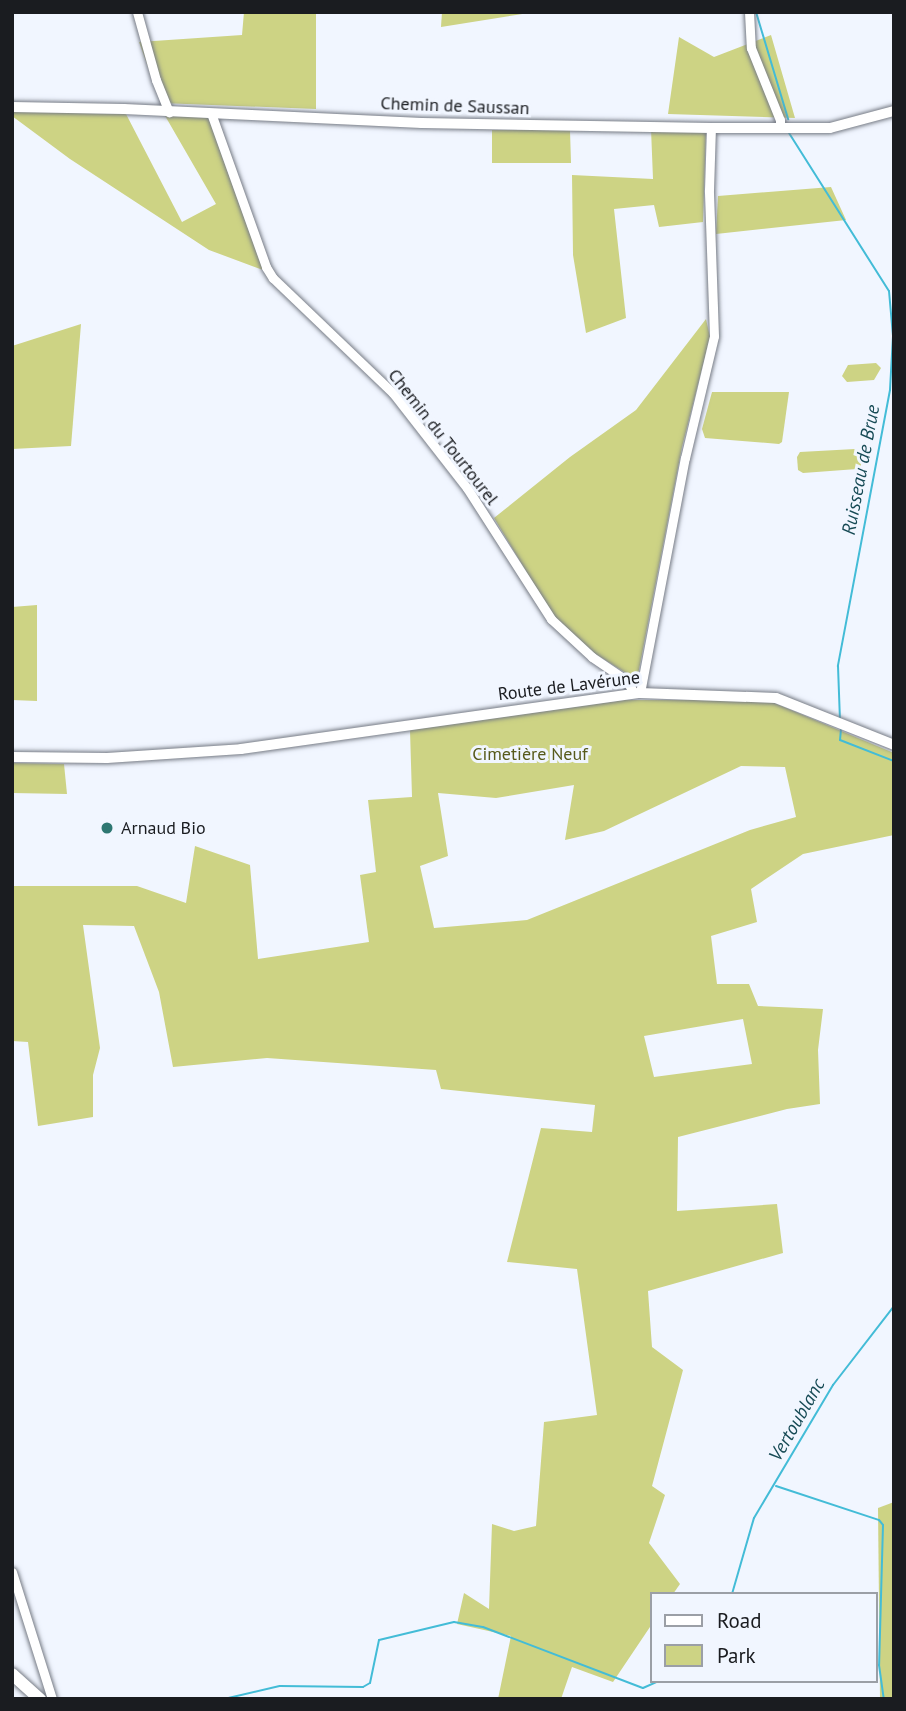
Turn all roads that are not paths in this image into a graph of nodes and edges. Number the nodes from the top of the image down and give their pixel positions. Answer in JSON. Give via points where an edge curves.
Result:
{"nodes":[{"id":1,"x":137,"y":12,"type":"edge"},
{"id":2,"x":749,"y":12,"type":"edge"},
{"id":3,"x":12,"y":107,"type":"edge"},
{"id":4,"x":894,"y":111,"type":"edge"},
{"id":5,"x":169,"y":112,"type":"junction"},
{"id":6,"x":211,"y":113,"type":"junction"},
{"id":7,"x":780,"y":127,"type":"junction"},
{"id":8,"x":711,"y":128,"type":"junction"},
{"id":9,"x":637,"y":693,"type":"junction"},
{"id":10,"x":894,"y":745,"type":"edge"},
{"id":11,"x":12,"y":757,"type":"edge"},
{"id":12,"x":12,"y":1572,"type":"edge"},
{"id":13,"x":12,"y":1674,"type":"edge"},
{"id":14,"x":40,"y":1699,"type":"edge"},
{"id":15,"x":52,"y":1699,"type":"edge"}],
"edges":[{"from":1,"to":5,"type":"street"},
{"from":2,"to":7,"type":"street","via":[[751,48]]},
{"from":3,"to":5,"type":"street","name":"Chemin de Saussan"},
{"from":4,"to":7,"type":"street","name":"Chemin de Saussan","via":[[830,128]]},
{"from":5,"to":6,"type":"street","name":"Chemin de Saussan"},
{"from":6,"to":8,"type":"street","name":"Chemin de Saussan","via":[[422,123]]},
{"from":6,"to":9,"type":"street","name":"Chemin du Tourtourel","via":[[265,267],[393,393],[467,488],[551,619]]},
{"from":7,"to":8,"type":"street","name":"Chemin de Saussan"},
{"from":8,"to":9,"type":"street","via":[[714,335]]},
{"from":9,"to":10,"type":"street","name":"Route de Lavérune","via":[[764,696],[790,702]]},
{"from":9,"to":11,"type":"street","name":"Route de Lavérune","via":[[241,749],[107,758]]},
{"from":12,"to":15,"type":"street"},
{"from":13,"to":14,"type":"main road"}]}
